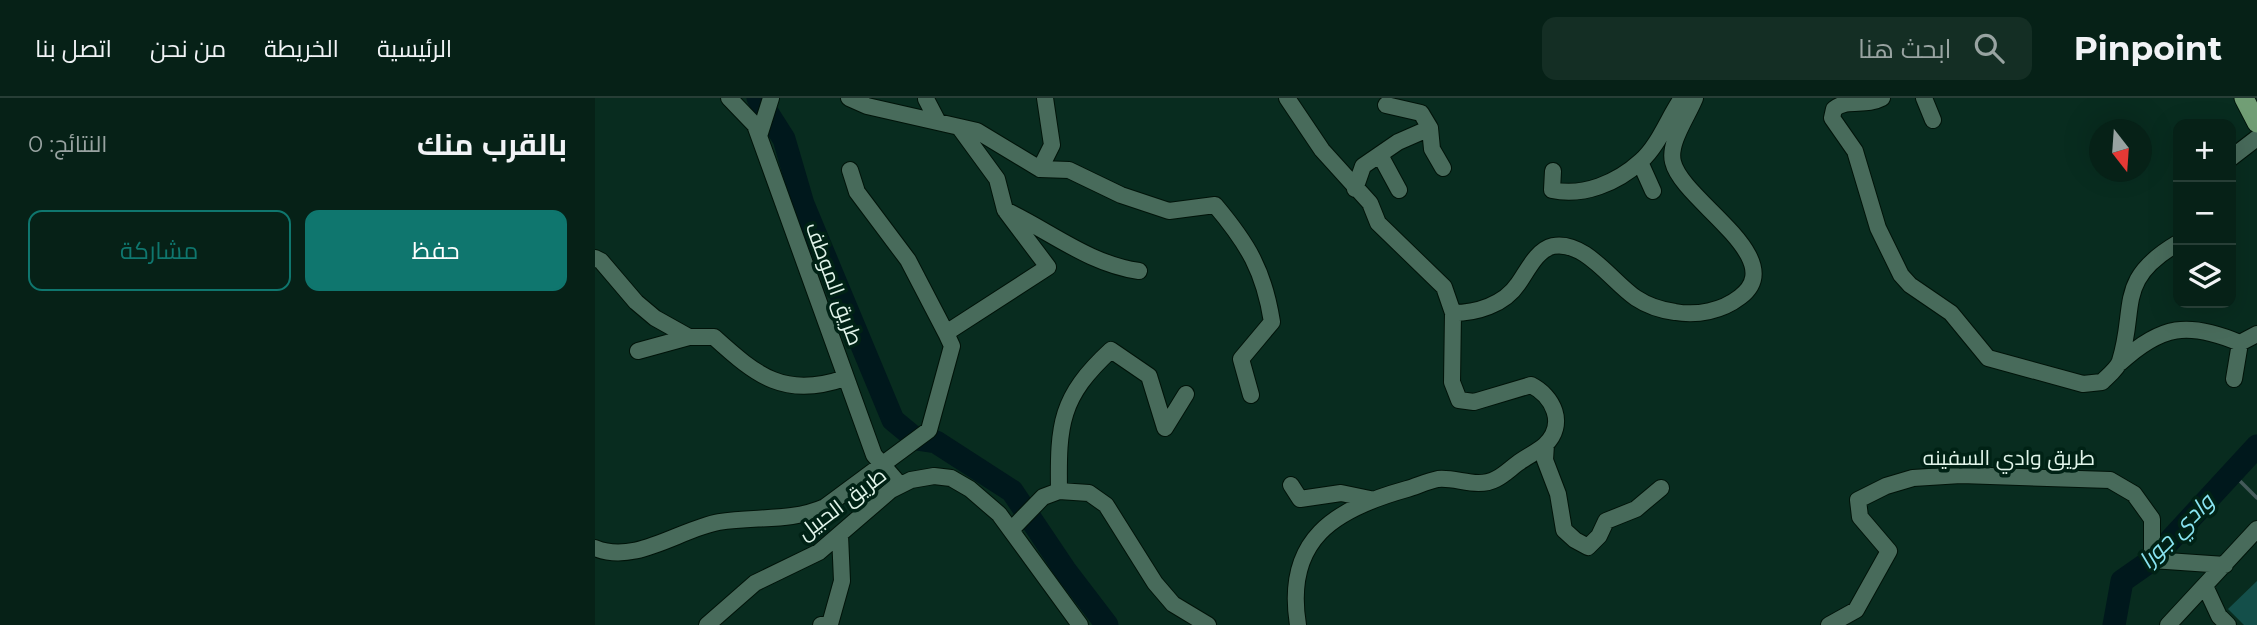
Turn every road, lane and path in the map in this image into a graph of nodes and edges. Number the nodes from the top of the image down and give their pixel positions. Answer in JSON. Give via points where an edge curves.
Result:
{"nodes":[{"id":1,"x":729,"y":98,"type":"edge"},
{"id":2,"x":771,"y":98,"type":"edge"},
{"id":3,"x":849,"y":98,"type":"edge"},
{"id":4,"x":1045,"y":98,"type":"edge"},
{"id":5,"x":1287,"y":98,"type":"edge"},
{"id":6,"x":1682,"y":98,"type":"edge"},
{"id":7,"x":1695,"y":98,"type":"edge"},
{"id":8,"x":1882,"y":98,"type":"edge"},
{"id":9,"x":1924,"y":98,"type":"edge"},
{"id":10,"x":2244,"y":98,"type":"edge"},
{"id":11,"x":926,"y":99,"type":"edge"},
{"id":12,"x":1386,"y":105,"type":"dead end"},
{"id":13,"x":1933,"y":120,"type":"dead end"},
{"id":14,"x":938,"y":122,"type":"junction"},
{"id":15,"x":2257,"y":123,"type":"edge"},
{"id":16,"x":959,"y":127,"type":"junction"},
{"id":17,"x":1430,"y":128,"type":"junction"},
{"id":18,"x":759,"y":136,"type":"junction"},
{"id":19,"x":2257,"y":138,"type":"edge"},
{"id":20,"x":2236,"y":154,"type":"edge"},
{"id":21,"x":1380,"y":155,"type":"junction"},
{"id":22,"x":1640,"y":162,"type":"junction"},
{"id":23,"x":1443,"y":168,"type":"dead end"},
{"id":24,"x":1040,"y":169,"type":"junction"},
{"id":25,"x":850,"y":170,"type":"dead end"},
{"id":26,"x":1553,"y":171,"type":"dead end"},
{"id":27,"x":1355,"y":189,"type":"junction"},
{"id":28,"x":1399,"y":190,"type":"dead end"},
{"id":29,"x":1653,"y":191,"type":"dead end"},
{"id":30,"x":1005,"y":210,"type":"junction"},
{"id":31,"x":2176,"y":245,"type":"edge"},
{"id":32,"x":595,"y":258,"type":"edge"},
{"id":33,"x":1139,"y":271,"type":"dead end"},
{"id":34,"x":1453,"y":313,"type":"junction"},
{"id":35,"x":946,"y":333,"type":"junction"},
{"id":36,"x":2257,"y":334,"type":"edge"},
{"id":37,"x":689,"y":337,"type":"junction"},
{"id":38,"x":2239,"y":343,"type":"junction"},
{"id":39,"x":638,"y":351,"type":"dead end"},
{"id":40,"x":2120,"y":363,"type":"junction"},
{"id":41,"x":845,"y":378,"type":"junction"},
{"id":42,"x":2234,"y":379,"type":"dead end"},
{"id":43,"x":1186,"y":394,"type":"dead end"},
{"id":44,"x":1251,"y":395,"type":"dead end"},
{"id":45,"x":1546,"y":444,"type":"junction"},
{"id":46,"x":884,"y":467,"type":"junction"},
{"id":47,"x":900,"y":485,"type":"junction"},
{"id":48,"x":1290,"y":485,"type":"dead end"},
{"id":49,"x":1661,"y":488,"type":"dead end"},
{"id":50,"x":1059,"y":491,"type":"junction"},
{"id":51,"x":1370,"y":499,"type":"junction"},
{"id":52,"x":1012,"y":529,"type":"junction"},
{"id":53,"x":2257,"y":529,"type":"edge"},
{"id":54,"x":841,"y":535,"type":"junction"},
{"id":55,"x":595,"y":548,"type":"edge"},
{"id":56,"x":2225,"y":565,"type":"junction"},
{"id":57,"x":2206,"y":588,"type":"junction"},
{"id":58,"x":707,"y":625,"type":"edge"},
{"id":59,"x":821,"y":625,"type":"edge"},
{"id":60,"x":1080,"y":625,"type":"edge"},
{"id":61,"x":1208,"y":625,"type":"edge"},
{"id":62,"x":1298,"y":625,"type":"edge"},
{"id":63,"x":1829,"y":625,"type":"edge"},
{"id":64,"x":2168,"y":625,"type":"edge"},
{"id":65,"x":2228,"y":625,"type":"edge"}],
"edges":[{"from":1,"to":18,"type":"street","name":"طريق الموطف","via":[[755,125]]},
{"from":2,"to":18,"type":"street"},
{"from":3,"to":14,"type":"street"},
{"from":4,"to":24,"type":"street","via":[[1052,145]]},
{"from":5,"to":27,"type":"street"},
{"from":6,"to":22,"type":"street"},
{"from":7,"to":34,"type":"street","via":[[1674,144],[1672,160],[1678,177],[1754,262],[1754,277],[1743,294],[1725,307],[1689,314],[1659,310],[1634,297],[1575,248],[1552,246],[1502,298],[1477,313]]},
{"from":8,"to":40,"type":"street","via":[[1848,100],[1834,109],[1832,118],[1855,151],[1878,228],[1901,275],[1951,313],[1988,358],[2083,384],[2102,382]]},
{"from":9,"to":13,"type":"street"},
{"from":10,"to":15,"type":"main road"},
{"from":11,"to":14,"type":"street"},
{"from":12,"to":17,"type":"street","via":[[1421,113]]},
{"from":14,"to":16,"type":"street"},
{"from":16,"to":24,"type":"street","via":[[977,131]]},
{"from":16,"to":30,"type":"street","via":[[997,179]]},
{"from":17,"to":21,"type":"street"},
{"from":17,"to":23,"type":"street","via":[[1432,149]]},
{"from":18,"to":41,"type":"street","name":"طريق الموطف"},
{"from":19,"to":20,"type":"street"},
{"from":21,"to":27,"type":"street","via":[[1363,166]]},
{"from":21,"to":28,"type":"street"},
{"from":22,"to":26,"type":"street","via":[[1589,191],[1569,194],[1552,190]]},
{"from":22,"to":29,"type":"street"},
{"from":24,"to":44,"type":"street","via":[[1069,170],[1169,211],[1215,205],[1244,240],[1266,286],[1272,322],[1241,359]]},
{"from":25,"to":35,"type":"street","via":[[857,192],[908,260]]},
{"from":27,"to":34,"type":"street","via":[[1370,203],[1378,223],[1444,287]]},
{"from":30,"to":33,"type":"street","via":[[1040,226],[1077,252]]},
{"from":30,"to":35,"type":"street","via":[[1048,267]]},
{"from":31,"to":40,"type":"street","via":[[2139,277],[2129,296]]},
{"from":32,"to":37,"type":"street","via":[[655,318]]},
{"from":34,"to":45,"type":"street","via":[[1452,382],[1459,400],[1474,402],[1531,384],[1546,392],[1555,409],[1554,429]]},
{"from":35,"to":46,"type":"street","via":[[952,346],[929,430]]},
{"from":36,"to":38,"type":"street"},
{"from":37,"to":39,"type":"street"},
{"from":37,"to":41,"type":"street","via":[[714,337],[749,368],[784,384],[820,387]]},
{"from":38,"to":40,"type":"street","via":[[2210,330],[2183,329],[2159,334]]},
{"from":38,"to":42,"type":"street"},
{"from":41,"to":46,"type":"street","name":"طريق الموطف","via":[[874,455]]},
{"from":43,"to":50,"type":"street","via":[[1165,428],[1149,376],[1111,350],[1092,367],[1063,411]]},
{"from":45,"to":49,"type":"street","via":[[1545,460],[1558,494],[1564,530],[1588,547],[1606,521],[1636,509]]},
{"from":45,"to":51,"type":"street","via":[[1495,480],[1472,484],[1440,479]]},
{"from":46,"to":47,"type":"street","name":"طريق الموطف"},
{"from":46,"to":55,"type":"street","via":[[806,515],[717,523],[641,550]]},
{"from":47,"to":52,"type":"street","name":"طريق الحبيل","via":[[934,476],[950,478],[984,500]]},
{"from":47,"to":54,"type":"street","name":"طريق الحبيل"},
{"from":48,"to":51,"type":"street","via":[[1300,499],[1341,493]]},
{"from":50,"to":52,"type":"street","via":[[1043,497]]},
{"from":50,"to":61,"type":"street","via":[[1089,493],[1106,505],[1155,583],[1173,604]]},
{"from":51,"to":62,"type":"street","via":[[1335,516],[1303,560],[1294,597]]},
{"from":52,"to":60,"type":"street","name":"طريق الحبيل"},
{"from":53,"to":56,"type":"street"},
{"from":54,"to":58,"type":"street","name":"طريق الحبيل","via":[[820,552],[755,583]]},
{"from":54,"to":59,"type":"street","via":[[842,581],[830,624]]},
{"from":56,"to":57,"type":"street"},
{"from":56,"to":63,"type":"street","name":"طريق وادي السفينه","via":[[2152,561],[2152,519],[2134,494],[2110,480],[1997,474],[1913,478],[1858,500],[1860,517],[1889,551],[1856,610]]},
{"from":57,"to":64,"type":"street"},
{"from":57,"to":65,"type":"street"}]}
